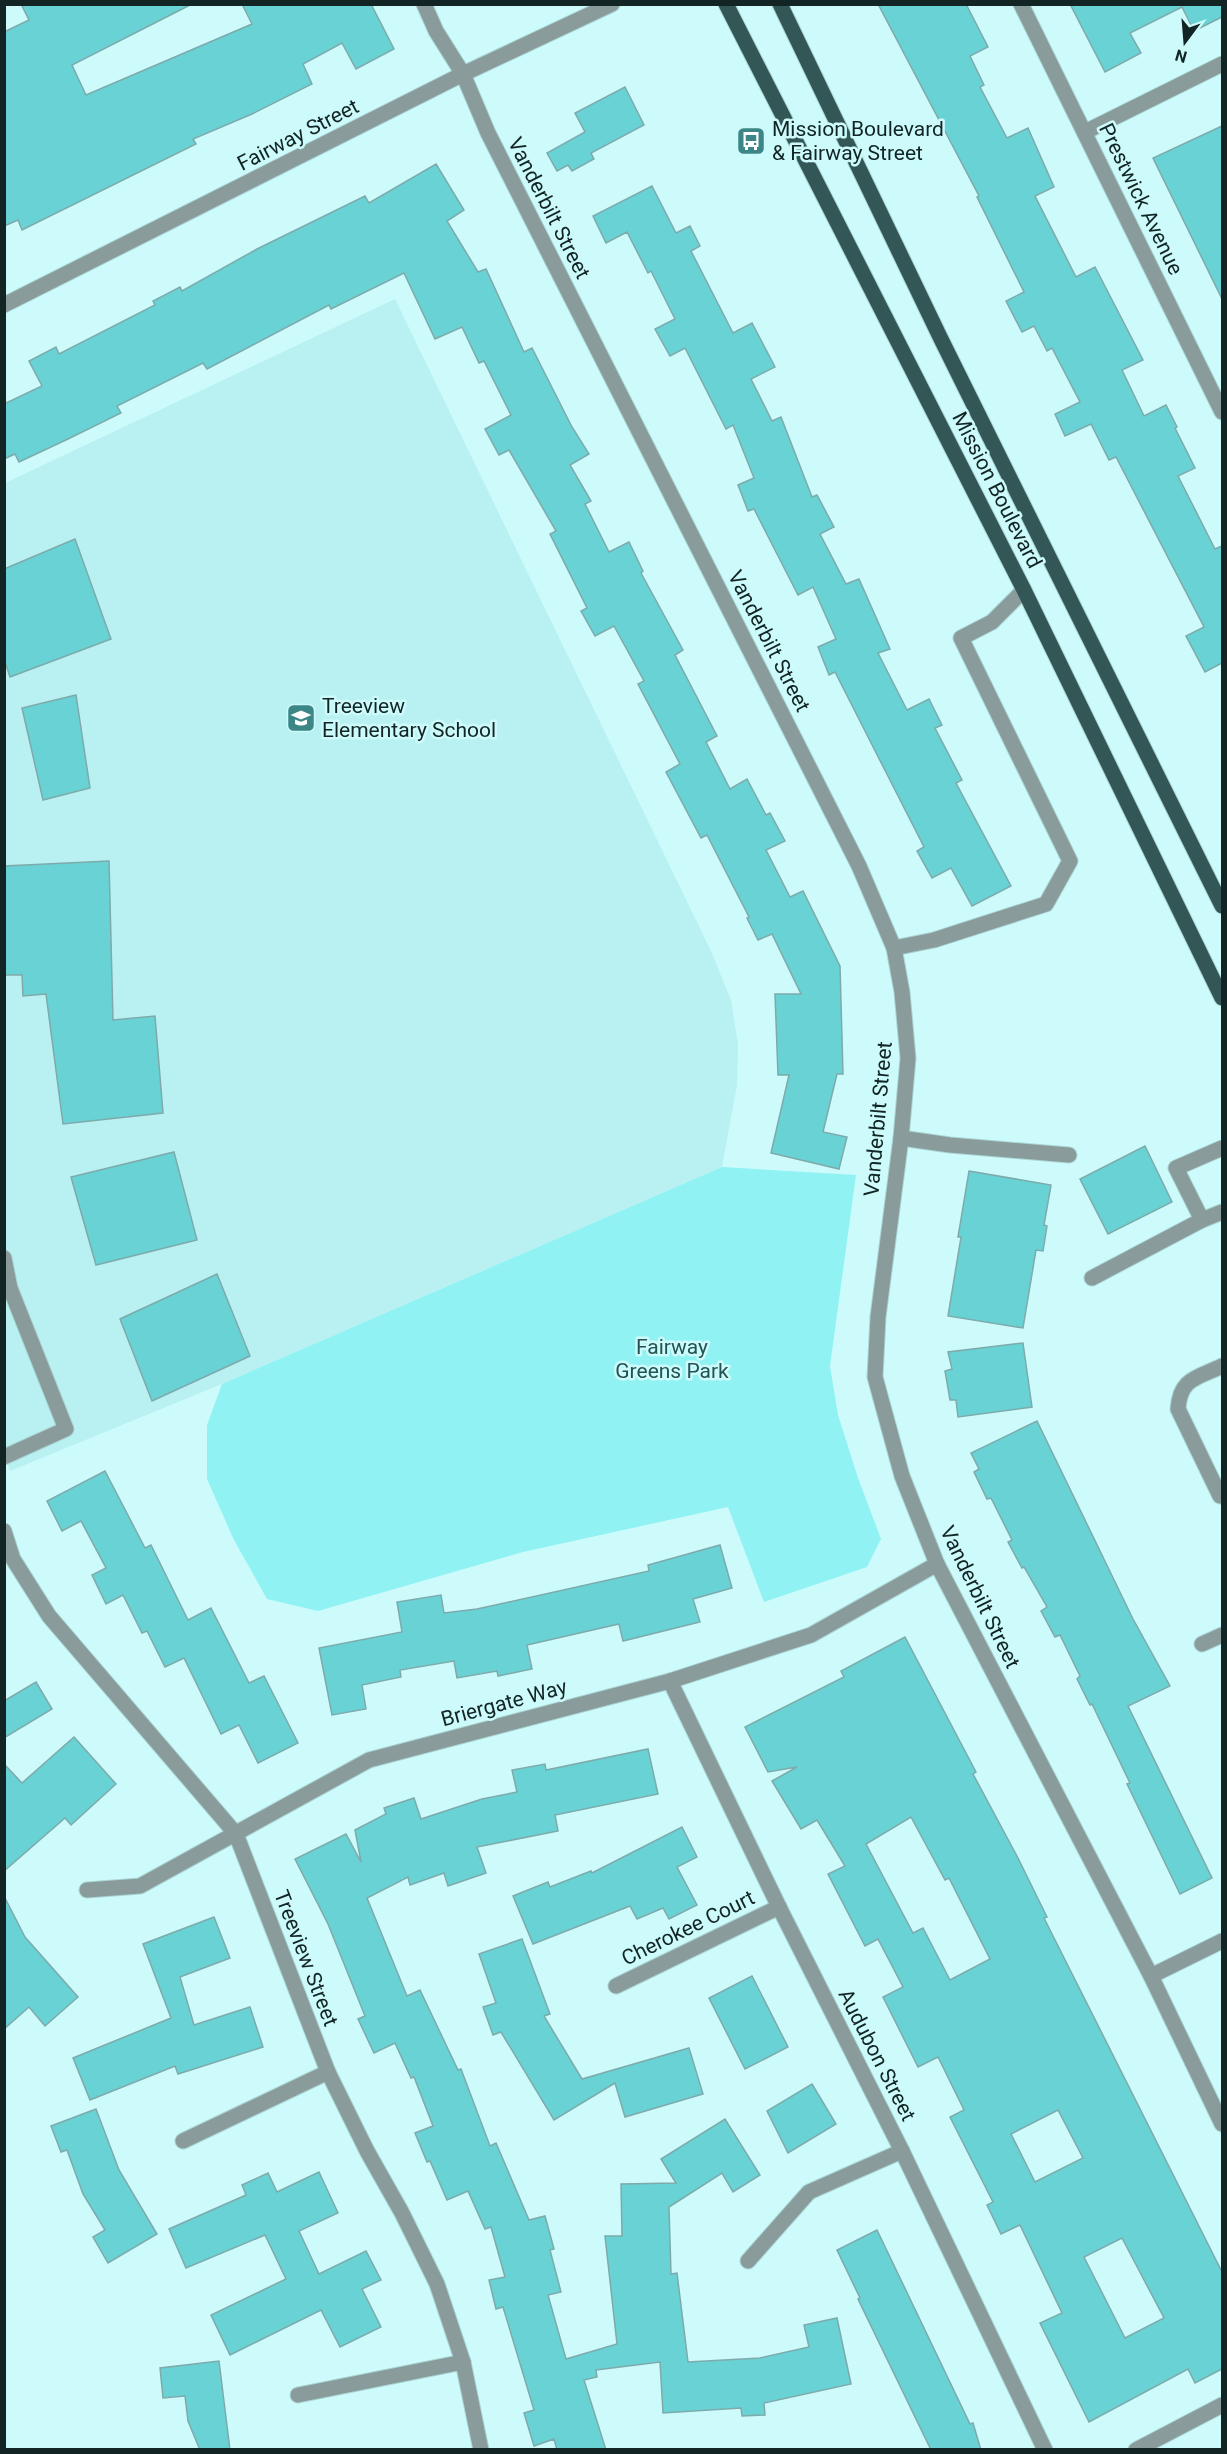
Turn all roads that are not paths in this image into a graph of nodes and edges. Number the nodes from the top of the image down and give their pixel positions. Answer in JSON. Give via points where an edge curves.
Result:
{"nodes":[{"id":1,"x":424,"y":4,"type":"edge"},
{"id":2,"x":612,"y":4,"type":"edge"},
{"id":3,"x":726,"y":4,"type":"edge"},
{"id":4,"x":780,"y":4,"type":"edge"},
{"id":5,"x":1021,"y":4,"type":"edge"},
{"id":6,"x":1222,"y":64,"type":"edge"},
{"id":7,"x":463,"y":74,"type":"junction"},
{"id":8,"x":1085,"y":132,"type":"junction"},
{"id":9,"x":4,"y":304,"type":"edge"},
{"id":10,"x":1222,"y":412,"type":"edge"},
{"id":11,"x":1024,"y":590,"type":"junction"},
{"id":12,"x":1222,"y":906,"type":"edge"},
{"id":13,"x":894,"y":948,"type":"junction"},
{"id":14,"x":1222,"y":998,"type":"edge"},
{"id":15,"x":901,"y":1138,"type":"junction"},
{"id":16,"x":1222,"y":1148,"type":"edge"},
{"id":17,"x":1069,"y":1155,"type":"dead end"},
{"id":18,"x":1222,"y":1212,"type":"edge"},
{"id":19,"x":1202,"y":1220,"type":"junction"},
{"id":20,"x":4,"y":1258,"type":"edge"},
{"id":21,"x":1092,"y":1278,"type":"dead end"},
{"id":22,"x":1222,"y":1366,"type":"edge"},
{"id":23,"x":4,"y":1457,"type":"edge"},
{"id":24,"x":1220,"y":1496,"type":"dead end"},
{"id":25,"x":4,"y":1531,"type":"edge"},
{"id":26,"x":937,"y":1564,"type":"junction"},
{"id":27,"x":1222,"y":1635,"type":"edge"},
{"id":28,"x":1202,"y":1644,"type":"dead end"},
{"id":29,"x":670,"y":1681,"type":"junction"},
{"id":30,"x":236,"y":1834,"type":"junction"},
{"id":31,"x":87,"y":1890,"type":"dead end"},
{"id":32,"x":779,"y":1907,"type":"junction"},
{"id":33,"x":1222,"y":1941,"type":"edge"},
{"id":34,"x":1151,"y":1976,"type":"junction"},
{"id":35,"x":616,"y":1986,"type":"dead end"},
{"id":36,"x":328,"y":2072,"type":"junction"},
{"id":37,"x":1222,"y":2124,"type":"edge"},
{"id":38,"x":183,"y":2141,"type":"dead end"},
{"id":39,"x":902,"y":2151,"type":"junction"},
{"id":40,"x":748,"y":2261,"type":"dead end"},
{"id":41,"x":463,"y":2362,"type":"junction"},
{"id":42,"x":298,"y":2395,"type":"dead end"},
{"id":43,"x":1222,"y":2405,"type":"edge"},
{"id":44,"x":481,"y":2450,"type":"edge"},
{"id":45,"x":1045,"y":2450,"type":"edge"},
{"id":46,"x":1136,"y":2450,"type":"edge"}],
"edges":[{"from":1,"to":7,"type":"street","name":"Vanderbilt Street"},
{"from":2,"to":7,"type":"street","name":"Fairway Street"},
{"from":3,"to":11,"type":"main road","name":"Mission Boulevard"},
{"from":4,"to":12,"type":"main road","name":"Mission Boulevard","via":[[940,338]]},
{"from":5,"to":8,"type":"street","name":"Prestwick Avenue"},
{"from":6,"to":8,"type":"street"},
{"from":7,"to":9,"type":"street","name":"Fairway Street"},
{"from":7,"to":13,"type":"street","name":"Vanderbilt Street","via":[[488,133],[854,855]]},
{"from":8,"to":10,"type":"street","name":"Prestwick Avenue"},
{"from":11,"to":13,"type":"street","via":[[992,622],[961,638],[1070,861],[1046,904],[934,940]]},
{"from":11,"to":14,"type":"main road","name":"Mission Boulevard"},
{"from":13,"to":15,"type":"street","name":"Vanderbilt Street","via":[[903,992],[908,1058]]},
{"from":15,"to":17,"type":"street"},
{"from":15,"to":26,"type":"street","name":"Vanderbilt Street","via":[[878,1317],[875,1377],[902,1476]]},
{"from":16,"to":19,"type":"street","via":[[1176,1168]]},
{"from":18,"to":19,"type":"street"},
{"from":19,"to":21,"type":"street"},
{"from":20,"to":23,"type":"street","via":[[10,1288],[66,1429]]},
{"from":22,"to":24,"type":"street","via":[[1185,1383],[1178,1409]]},
{"from":25,"to":30,"type":"street","name":"Treeview Street","via":[[13,1559],[49,1616]]},
{"from":26,"to":29,"type":"street","name":"Briergate Way","via":[[811,1635]]},
{"from":26,"to":34,"type":"street","name":"Vanderbilt Street"},
{"from":27,"to":28,"type":"street"},
{"from":29,"to":30,"type":"street","name":"Briergate Way","via":[[369,1760]]},
{"from":29,"to":32,"type":"street","name":"Audubon Street"},
{"from":30,"to":31,"type":"street","name":"Briergate Way","via":[[140,1886]]},
{"from":30,"to":36,"type":"street","name":"Treeview Street"},
{"from":32,"to":35,"type":"street","name":"Cherokee Court"},
{"from":32,"to":39,"type":"street","name":"Audubon Street"},
{"from":33,"to":34,"type":"street"},
{"from":34,"to":37,"type":"street","name":"Vanderbilt Street"},
{"from":36,"to":38,"type":"street"},
{"from":36,"to":41,"type":"street","name":"Treeview Street","via":[[437,2284]]},
{"from":39,"to":40,"type":"street","via":[[809,2192]]},
{"from":39,"to":45,"type":"street","name":"Audubon Street"},
{"from":41,"to":42,"type":"street"},
{"from":41,"to":44,"type":"street","name":"Treeview Street"},
{"from":43,"to":46,"type":"street"}]}
